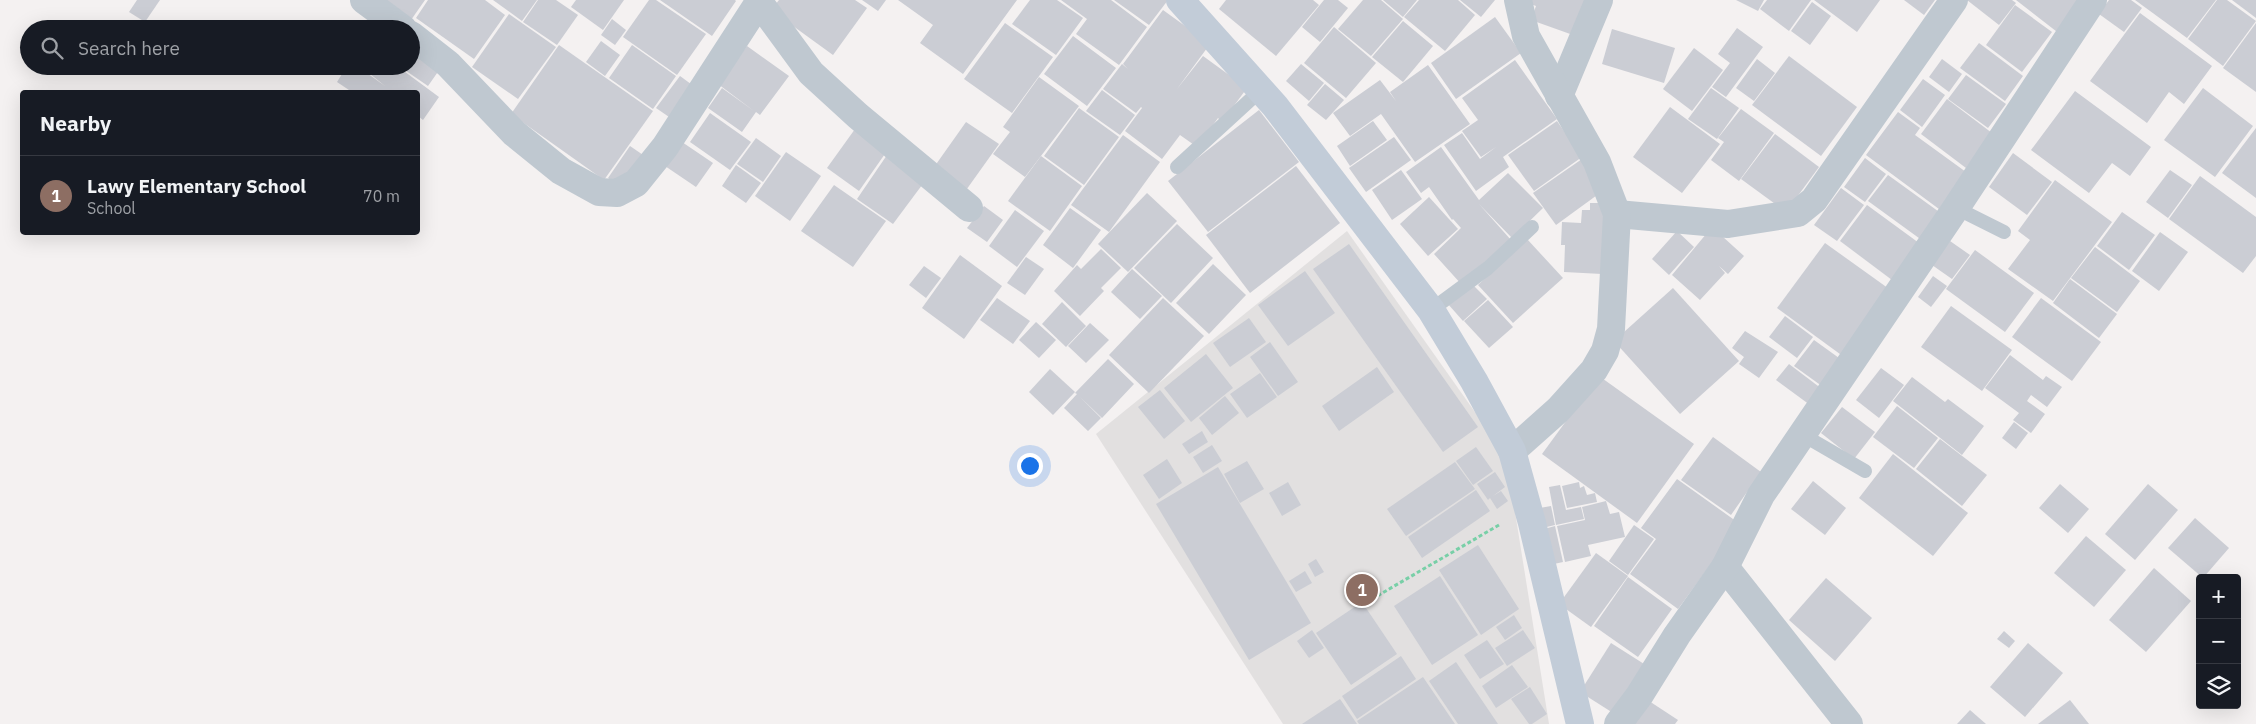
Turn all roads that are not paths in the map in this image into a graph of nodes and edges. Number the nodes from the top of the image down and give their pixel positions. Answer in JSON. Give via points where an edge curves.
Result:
{"nodes":[{"id":1,"x":364,"y":0,"type":"edge"},
{"id":2,"x":1180,"y":0,"type":"edge"},
{"id":3,"x":1518,"y":0,"type":"edge"},
{"id":4,"x":1599,"y":0,"type":"edge"},
{"id":5,"x":1954,"y":0,"type":"edge"},
{"id":6,"x":2093,"y":0,"type":"edge"},
{"id":7,"x":759,"y":1,"type":"edge"},
{"id":8,"x":391,"y":20,"type":"edge"},
{"id":9,"x":420,"y":42,"type":"edge"},
{"id":10,"x":1261,"y":90,"type":"junction"},
{"id":11,"x":1559,"y":96,"type":"junction"},
{"id":12,"x":1177,"y":167,"type":"dead end"},
{"id":13,"x":969,"y":208,"type":"dead end"},
{"id":14,"x":1956,"y":208,"type":"junction"},
{"id":15,"x":1617,"y":214,"type":"junction"},
{"id":16,"x":1532,"y":227,"type":"dead end"},
{"id":17,"x":2004,"y":232,"type":"dead end"},
{"id":18,"x":1431,"y":310,"type":"junction"},
{"id":19,"x":1803,"y":435,"type":"junction"},
{"id":20,"x":1512,"y":450,"type":"junction"},
{"id":21,"x":1865,"y":471,"type":"dead end"},
{"id":22,"x":1725,"y":567,"type":"junction"},
{"id":23,"x":1580,"y":724,"type":"edge"},
{"id":24,"x":1618,"y":724,"type":"edge"},
{"id":25,"x":1850,"y":724,"type":"edge"}],
"edges":[{"from":1,"to":8,"type":"street"},
{"from":2,"to":10,"type":"main road"},
{"from":3,"to":11,"type":"street","via":[[1526,36]]},
{"from":4,"to":11,"type":"street"},
{"from":5,"to":15,"type":"street","via":[[1814,200],[1798,213],[1728,224]]},
{"from":6,"to":14,"type":"street"},
{"from":7,"to":9,"type":"street","via":[[665,147],[636,183],[617,193],[599,192],[561,171],[514,133],[448,64]]},
{"from":7,"to":13,"type":"street","via":[[810,73]]},
{"from":10,"to":12,"type":"lane"},
{"from":10,"to":18,"type":"main road"},
{"from":11,"to":15,"type":"street","via":[[1597,162]]},
{"from":14,"to":17,"type":"lane"},
{"from":14,"to":19,"type":"street"},
{"from":15,"to":20,"type":"street","via":[[1611,329],[1605,351],[1594,370],[1558,410]]},
{"from":16,"to":18,"type":"lane","via":[[1488,268]]},
{"from":18,"to":20,"type":"main road"},
{"from":19,"to":21,"type":"lane"},
{"from":19,"to":22,"type":"street","via":[[1761,495]]},
{"from":20,"to":23,"type":"main road"},
{"from":22,"to":24,"type":"street"},
{"from":22,"to":25,"type":"street"}]}
